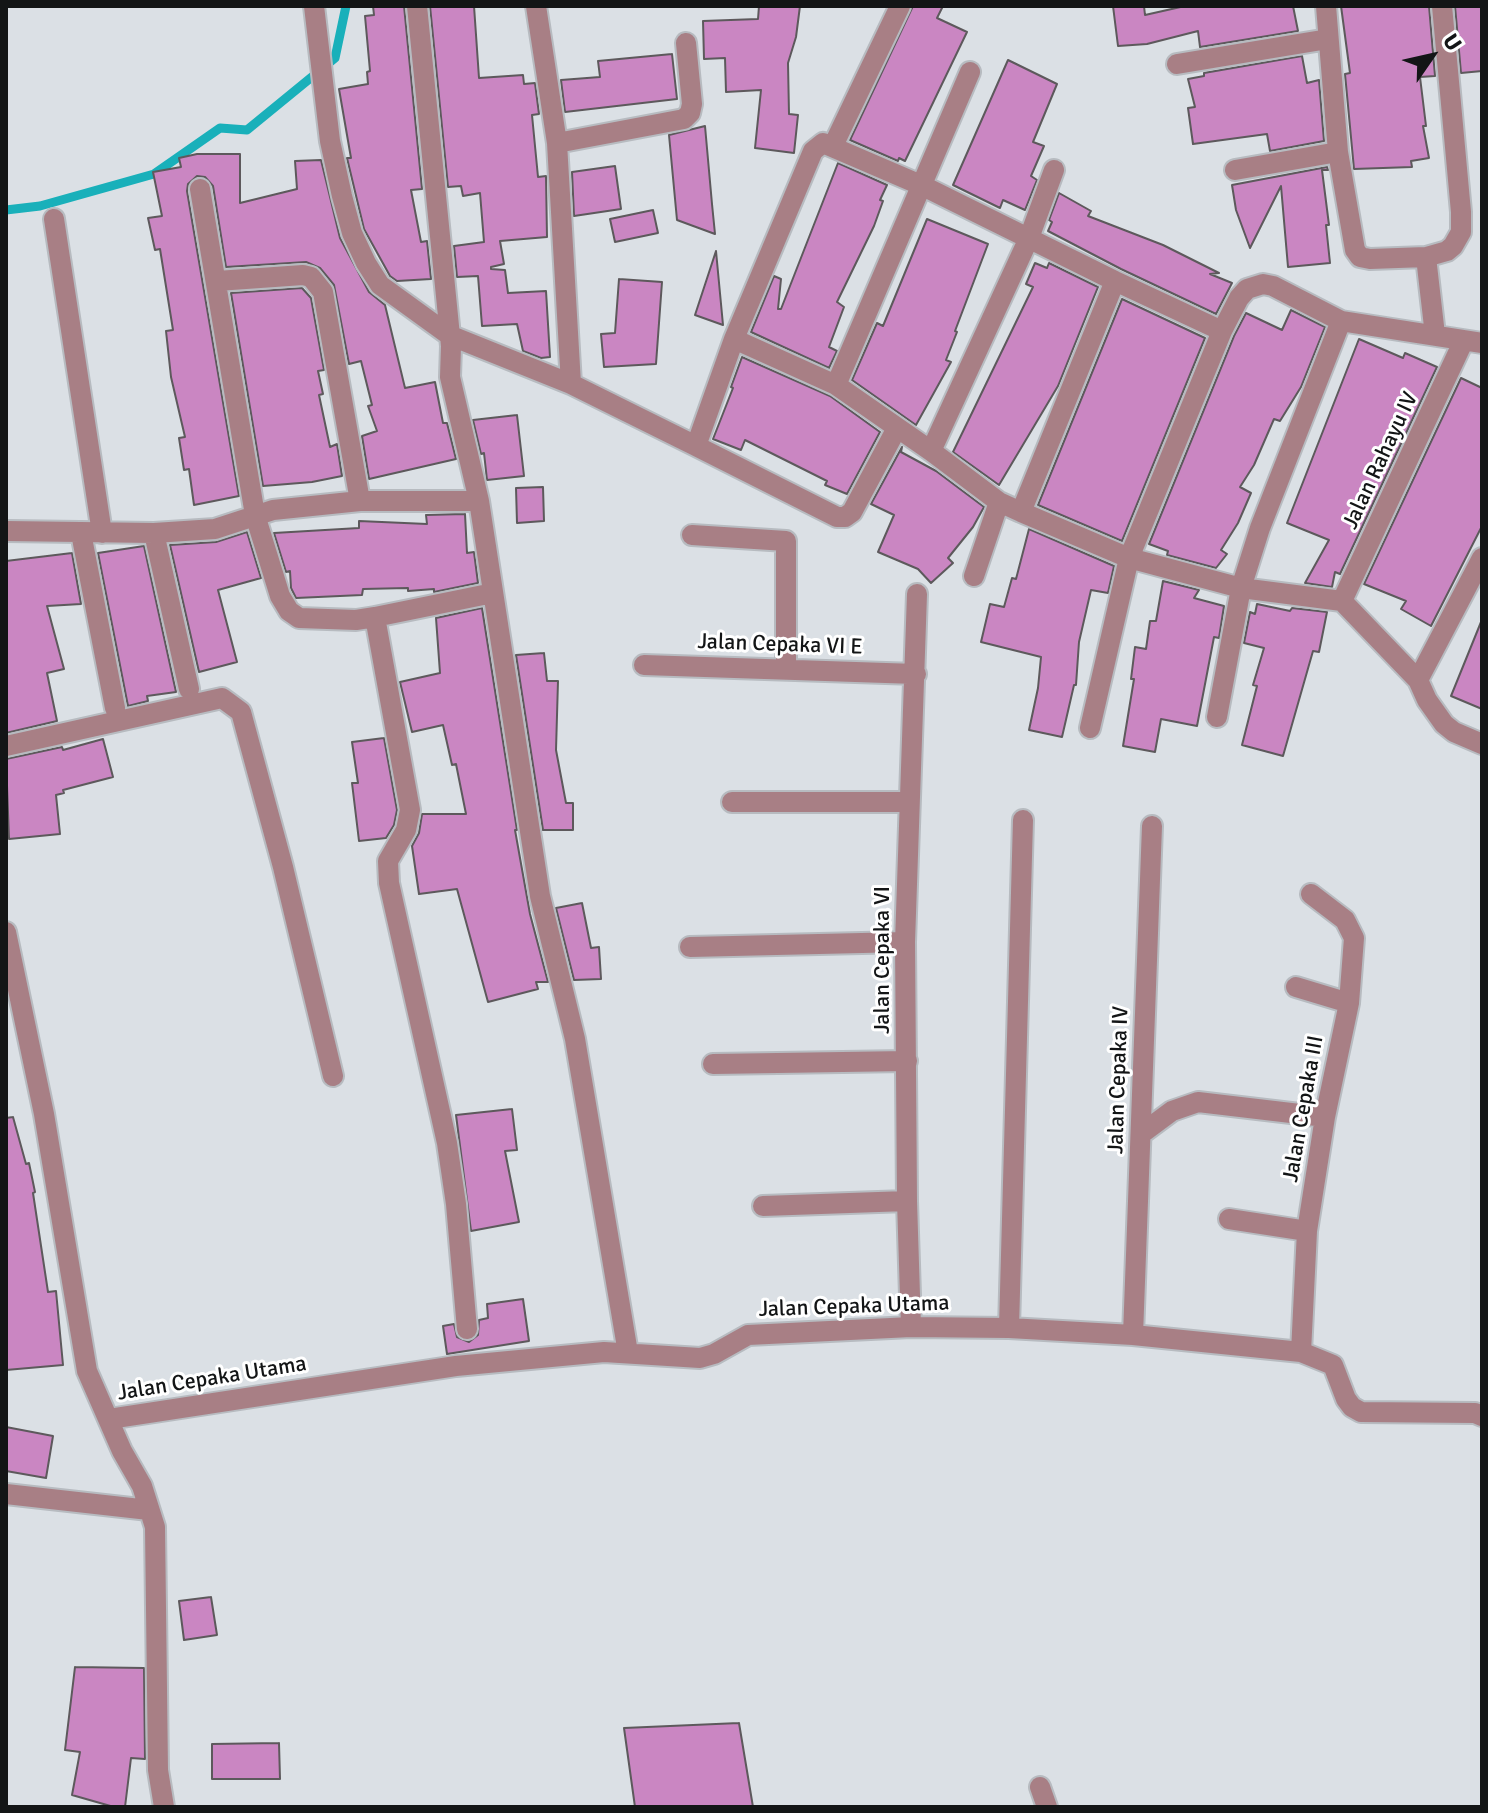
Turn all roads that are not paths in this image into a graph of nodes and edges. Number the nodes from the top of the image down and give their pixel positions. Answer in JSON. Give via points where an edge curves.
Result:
{"nodes":[{"id":1,"x":314,"y":6,"type":"edge"},
{"id":2,"x":417,"y":6,"type":"edge"},
{"id":3,"x":536,"y":6,"type":"edge"},
{"id":4,"x":900,"y":6,"type":"edge"},
{"id":5,"x":1326,"y":6,"type":"edge"},
{"id":6,"x":1442,"y":6,"type":"edge"},
{"id":7,"x":1328,"y":39,"type":"junction"},
{"id":8,"x":686,"y":43,"type":"dead end"},
{"id":9,"x":1177,"y":64,"type":"dead end"},
{"id":10,"x":970,"y":72,"type":"dead end"},
{"id":11,"x":557,"y":143,"type":"junction"},
{"id":12,"x":833,"y":146,"type":"junction"},
{"id":13,"x":1338,"y":152,"type":"junction"},
{"id":14,"x":1054,"y":170,"type":"dead end"},
{"id":15,"x":1235,"y":170,"type":"dead end"},
{"id":16,"x":923,"y":186,"type":"junction"},
{"id":17,"x":200,"y":189,"type":"dead end"},
{"id":18,"x":54,"y":219,"type":"dead end"},
{"id":19,"x":1029,"y":238,"type":"junction"},
{"id":20,"x":1426,"y":257,"type":"junction"},
{"id":21,"x":217,"y":281,"type":"junction"},
{"id":22,"x":1115,"y":281,"type":"junction"},
{"id":23,"x":1341,"y":321,"type":"junction"},
{"id":24,"x":1222,"y":331,"type":"junction"},
{"id":25,"x":1435,"y":335,"type":"junction"},
{"id":26,"x":734,"y":339,"type":"junction"},
{"id":27,"x":450,"y":341,"type":"junction"},
{"id":28,"x":1473,"y":342,"type":"edge"},
{"id":29,"x":571,"y":384,"type":"junction"},
{"id":30,"x":836,"y":385,"type":"junction"},
{"id":31,"x":897,"y":428,"type":"junction"},
{"id":32,"x":696,"y":446,"type":"junction"},
{"id":33,"x":931,"y":451,"type":"junction"},
{"id":34,"x":360,"y":501,"type":"junction"},
{"id":35,"x":479,"y":501,"type":"junction"},
{"id":36,"x":999,"y":502,"type":"junction"},
{"id":37,"x":1021,"y":512,"type":"junction"},
{"id":38,"x":255,"y":515,"type":"junction"},
{"id":39,"x":6,"y":531,"type":"edge"},
{"id":40,"x":81,"y":533,"type":"junction"},
{"id":41,"x":102,"y":533,"type":"junction"},
{"id":42,"x":154,"y":533,"type":"junction"},
{"id":43,"x":692,"y":535,"type":"dead end"},
{"id":44,"x":1129,"y":558,"type":"junction"},
{"id":45,"x":1482,"y":558,"type":"edge"},
{"id":46,"x":974,"y":576,"type":"dead end"},
{"id":47,"x":1241,"y":588,"type":"junction"},
{"id":48,"x":493,"y":593,"type":"junction"},
{"id":49,"x":917,"y":594,"type":"dead end"},
{"id":50,"x":1342,"y":601,"type":"junction"},
{"id":51,"x":375,"y":617,"type":"junction"},
{"id":52,"x":644,"y":665,"type":"dead end"},
{"id":53,"x":786,"y":669,"type":"junction"},
{"id":54,"x":916,"y":674,"type":"junction"},
{"id":55,"x":1418,"y":680,"type":"junction"},
{"id":56,"x":189,"y":689,"type":"dead end"},
{"id":57,"x":115,"y":708,"type":"dead end"},
{"id":58,"x":1217,"y":717,"type":"dead end"},
{"id":59,"x":1090,"y":728,"type":"dead end"},
{"id":60,"x":1482,"y":744,"type":"edge"},
{"id":61,"x":6,"y":746,"type":"edge"},
{"id":62,"x":732,"y":802,"type":"dead end"},
{"id":63,"x":909,"y":802,"type":"junction"},
{"id":64,"x":1023,"y":820,"type":"dead end"},
{"id":65,"x":1152,"y":826,"type":"dead end"},
{"id":66,"x":1311,"y":894,"type":"dead end"},
{"id":67,"x":6,"y":932,"type":"edge"},
{"id":68,"x":905,"y":942,"type":"junction"},
{"id":69,"x":690,"y":947,"type":"dead end"},
{"id":70,"x":1296,"y":987,"type":"dead end"},
{"id":71,"x":1349,"y":1003,"type":"junction"},
{"id":72,"x":907,"y":1061,"type":"junction"},
{"id":73,"x":713,"y":1064,"type":"dead end"},
{"id":74,"x":333,"y":1076,"type":"dead end"},
{"id":75,"x":1325,"y":1117,"type":"junction"},
{"id":76,"x":1141,"y":1134,"type":"junction"},
{"id":77,"x":907,"y":1201,"type":"junction"},
{"id":78,"x":763,"y":1206,"type":"dead end"},
{"id":79,"x":1229,"y":1219,"type":"dead end"},
{"id":80,"x":1307,"y":1231,"type":"junction"},
{"id":81,"x":911,"y":1327,"type":"junction"},
{"id":82,"x":1009,"y":1328,"type":"junction"},
{"id":83,"x":467,"y":1329,"type":"dead end"},
{"id":84,"x":1133,"y":1335,"type":"junction"},
{"id":85,"x":1301,"y":1352,"type":"junction"},
{"id":86,"x":628,"y":1353,"type":"junction"},
{"id":87,"x":1482,"y":1416,"type":"edge"},
{"id":88,"x":109,"y":1419,"type":"junction"},
{"id":89,"x":6,"y":1494,"type":"edge"},
{"id":90,"x":149,"y":1510,"type":"junction"},
{"id":91,"x":1040,"y":1787,"type":"dead end"},
{"id":92,"x":164,"y":1807,"type":"edge"},
{"id":93,"x":1047,"y":1807,"type":"edge"}],
"edges":[{"from":1,"to":27,"type":"street","via":[[330,141],[352,233],[380,285]]},
{"from":2,"to":27,"type":"street"},
{"from":3,"to":11,"type":"street"},
{"from":4,"to":12,"type":"street"},
{"from":5,"to":7,"type":"street"},
{"from":6,"to":20,"type":"street","via":[[1461,232],[1447,251]]},
{"from":7,"to":9,"type":"street"},
{"from":7,"to":13,"type":"street"},
{"from":8,"to":11,"type":"street","via":[[692,104],[684,119]]},
{"from":10,"to":16,"type":"street"},
{"from":11,"to":29,"type":"street"},
{"from":12,"to":16,"type":"street"},
{"from":12,"to":26,"type":"street","via":[[823,143],[813,151]]},
{"from":13,"to":15,"type":"street"},
{"from":13,"to":20,"type":"street","via":[[1360,257]]},
{"from":14,"to":19,"type":"street"},
{"from":16,"to":19,"type":"street"},
{"from":16,"to":30,"type":"street"},
{"from":17,"to":21,"type":"street"},
{"from":18,"to":41,"type":"street"},
{"from":19,"to":22,"type":"street"},
{"from":19,"to":33,"type":"street"},
{"from":20,"to":25,"type":"street"},
{"from":21,"to":34,"type":"street","via":[[303,275],[323,292]]},
{"from":21,"to":38,"type":"street"},
{"from":22,"to":24,"type":"street"},
{"from":22,"to":37,"type":"street"},
{"from":23,"to":24,"type":"street","via":[[1263,284],[1239,298]]},
{"from":23,"to":25,"type":"street"},
{"from":23,"to":47,"type":"street"},
{"from":24,"to":44,"type":"street"},
{"from":25,"to":28,"type":"street"},
{"from":26,"to":30,"type":"street"},
{"from":26,"to":32,"type":"street"},
{"from":27,"to":29,"type":"street"},
{"from":27,"to":35,"type":"street","via":[[450,377]]},
{"from":28,"to":50,"type":"street","name":"Jalan Rahayu IV"},
{"from":29,"to":32,"type":"street"},
{"from":30,"to":31,"type":"street"},
{"from":31,"to":32,"type":"street","via":[[845,517]]},
{"from":31,"to":33,"type":"street"},
{"from":33,"to":36,"type":"street"},
{"from":34,"to":35,"type":"street"},
{"from":34,"to":38,"type":"street"},
{"from":35,"to":48,"type":"street"},
{"from":36,"to":37,"type":"street"},
{"from":36,"to":46,"type":"street"},
{"from":37,"to":44,"type":"street"},
{"from":38,"to":42,"type":"street","via":[[215,529]]},
{"from":38,"to":51,"type":"street","via":[[289,611],[299,618]]},
{"from":39,"to":40,"type":"street"},
{"from":40,"to":41,"type":"street"},
{"from":40,"to":57,"type":"street"},
{"from":41,"to":42,"type":"street"},
{"from":42,"to":56,"type":"street"},
{"from":43,"to":53,"type":"street","via":[[786,541]]},
{"from":44,"to":47,"type":"street"},
{"from":44,"to":59,"type":"street"},
{"from":45,"to":55,"type":"street"},
{"from":47,"to":50,"type":"street"},
{"from":47,"to":58,"type":"street"},
{"from":48,"to":51,"type":"street"},
{"from":48,"to":86,"type":"street","via":[[540,896],[575,1039]]},
{"from":49,"to":54,"type":"street","name":"Jalan Cepaka VI"},
{"from":50,"to":55,"type":"street"},
{"from":51,"to":83,"type":"street","via":[[410,810],[406,830],[388,861],[389,883],[447,1143]]},
{"from":52,"to":53,"type":"street","name":"Jalan Cepaka VI E"},
{"from":53,"to":54,"type":"street","name":"Jalan Cepaka VI E"},
{"from":54,"to":63,"type":"street","name":"Jalan Cepaka VI"},
{"from":55,"to":60,"type":"street","via":[[1444,724]]},
{"from":61,"to":74,"type":"street","via":[[222,698],[241,712]]},
{"from":62,"to":63,"type":"street"},
{"from":63,"to":68,"type":"street","name":"Jalan Cepaka VI"},
{"from":64,"to":82,"type":"street"},
{"from":65,"to":76,"type":"street","name":"Jalan Cepaka IV"},
{"from":66,"to":71,"type":"street","name":"Jalan Cepaka III","via":[[1351,929]]},
{"from":67,"to":88,"type":"street","via":[[44,1114],[87,1371]]},
{"from":68,"to":69,"type":"street"},
{"from":68,"to":72,"type":"street","name":"Jalan Cepaka VI"},
{"from":70,"to":71,"type":"street"},
{"from":71,"to":75,"type":"street","name":"Jalan Cepaka III"},
{"from":72,"to":73,"type":"street"},
{"from":72,"to":77,"type":"street","name":"Jalan Cepaka VI"},
{"from":75,"to":76,"type":"street","via":[[1198,1102],[1172,1111]]},
{"from":75,"to":80,"type":"street","name":"Jalan Cepaka III"},
{"from":76,"to":84,"type":"street","name":"Jalan Cepaka IV"},
{"from":77,"to":78,"type":"street"},
{"from":77,"to":81,"type":"street","name":"Jalan Cepaka VI"},
{"from":79,"to":80,"type":"street"},
{"from":80,"to":85,"type":"street","name":"Jalan Cepaka III"},
{"from":81,"to":82,"type":"street","name":"Jalan Cepaka Utama"},
{"from":81,"to":86,"type":"street","name":"Jalan Cepaka Utama","via":[[748,1335],[700,1358]]},
{"from":82,"to":84,"type":"street","name":"Jalan Cepaka Utama"},
{"from":84,"to":85,"type":"street","name":"Jalan Cepaka Utama"},
{"from":85,"to":87,"type":"street","name":"Jalan Cepaka Utama","via":[[1333,1365],[1346,1399],[1361,1412]]},
{"from":86,"to":88,"type":"street","name":"Jalan Cepaka Utama","via":[[456,1366]]},
{"from":88,"to":90,"type":"street"},
{"from":89,"to":90,"type":"street"},
{"from":90,"to":92,"type":"street","via":[[155,1527],[158,1770]]},
{"from":91,"to":93,"type":"street"}]}
